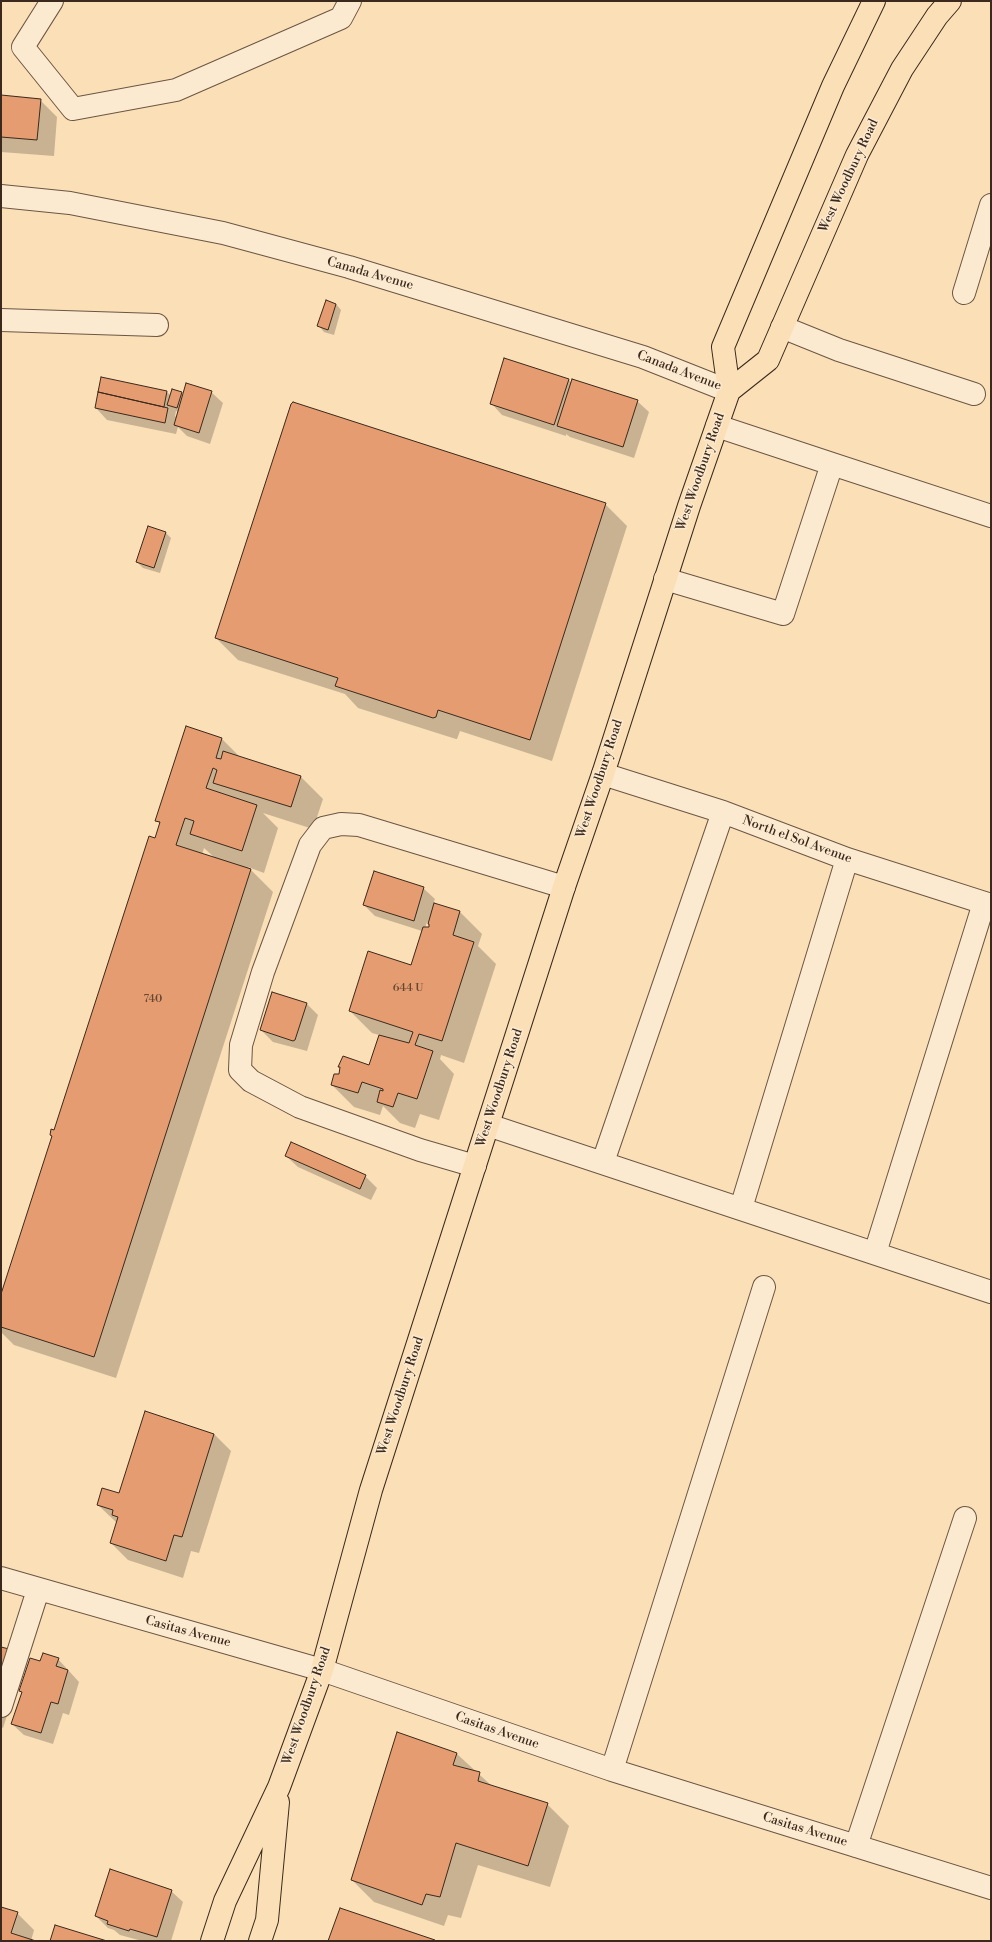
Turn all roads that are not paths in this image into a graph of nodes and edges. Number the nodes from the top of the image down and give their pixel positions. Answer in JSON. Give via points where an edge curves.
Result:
{"nodes":[{"id":1,"x":52,"y":1,"type":"edge"},
{"id":2,"x":350,"y":1,"type":"edge"},
{"id":3,"x":874,"y":1,"type":"edge"},
{"id":4,"x":950,"y":1,"type":"edge"},
{"id":5,"x":1,"y":196,"type":"edge"},
{"id":6,"x":991,"y":205,"type":"edge"},
{"id":7,"x":964,"y":293,"type":"dead end"},
{"id":8,"x":1,"y":320,"type":"edge"},
{"id":9,"x":157,"y":324,"type":"dead end"},
{"id":10,"x":782,"y":327,"type":"junction"},
{"id":11,"x":729,"y":391,"type":"junction"},
{"id":12,"x":974,"y":394,"type":"dead end"},
{"id":13,"x":717,"y":426,"type":"junction"},
{"id":14,"x":832,"y":464,"type":"junction"},
{"id":15,"x":991,"y":516,"type":"edge"},
{"id":16,"x":665,"y":579,"type":"junction"},
{"id":17,"x":603,"y":774,"type":"junction"},
{"id":18,"x":723,"y":812,"type":"junction"},
{"id":19,"x":847,"y":859,"type":"junction"},
{"id":20,"x":564,"y":888,"type":"junction"},
{"id":21,"x":988,"y":904,"type":"edge"},
{"id":22,"x":488,"y":1125,"type":"junction"},
{"id":23,"x":603,"y":1162,"type":"junction"},
{"id":24,"x":475,"y":1166,"type":"junction"},
{"id":25,"x":741,"y":1208,"type":"junction"},
{"id":26,"x":875,"y":1253,"type":"junction"},
{"id":27,"x":764,"y":1287,"type":"dead end"},
{"id":28,"x":991,"y":1292,"type":"edge"},
{"id":29,"x":965,"y":1518,"type":"dead end"},
{"id":30,"x":1,"y":1578,"type":"edge"},
{"id":31,"x":38,"y":1590,"type":"junction"},
{"id":32,"x":322,"y":1670,"type":"junction"},
{"id":33,"x":1,"y":1706,"type":"edge"},
{"id":34,"x":612,"y":1770,"type":"junction"},
{"id":35,"x":279,"y":1787,"type":"junction"},
{"id":36,"x":856,"y":1846,"type":"junction"},
{"id":37,"x":991,"y":1888,"type":"edge"},
{"id":38,"x":212,"y":1941,"type":"edge"},
{"id":39,"x":260,"y":1941,"type":"edge"}],
"edges":[{"from":1,"to":2,"type":"street","via":[[23,47],[73,109],[176,90],[341,18]]},
{"from":3,"to":11,"type":"main road","name":"West Woodbury Road","via":[[833,86],[723,347]]},
{"from":4,"to":10,"type":"main road","name":"West Woodbury Road","via":[[902,69],[857,155]]},
{"from":5,"to":11,"type":"street","name":"Canada Avenue","via":[[70,203],[231,235],[349,267],[643,357]]},
{"from":6,"to":7,"type":"street"},
{"from":8,"to":9,"type":"street"},
{"from":10,"to":11,"type":"main road","name":"West Woodbury Road","via":[[768,360]]},
{"from":10,"to":12,"type":"street","via":[[840,350]]},
{"from":11,"to":13,"type":"main road","name":"West Woodbury Road"},
{"from":13,"to":14,"type":"street"},
{"from":13,"to":16,"type":"main road","name":"West Woodbury Road"},
{"from":14,"to":15,"type":"street"},
{"from":14,"to":16,"type":"street","via":[[783,614]]},
{"from":16,"to":17,"type":"main road","name":"West Woodbury Road"},
{"from":17,"to":18,"type":"street","name":"North el Sol Avenue"},
{"from":17,"to":20,"type":"main road","name":"West Woodbury Road"},
{"from":18,"to":19,"type":"street","name":"North el Sol Avenue"},
{"from":18,"to":23,"type":"street"},
{"from":19,"to":21,"type":"street","name":"North el Sol Avenue"},
{"from":19,"to":25,"type":"street"},
{"from":20,"to":22,"type":"main road","name":"West Woodbury Road"},
{"from":20,"to":24,"type":"street","via":[[359,825],[341,824],[323,828],[310,845],[260,980],[241,1046],[240,1070],[251,1081],[300,1107],[420,1150]]},
{"from":21,"to":26,"type":"street"},
{"from":22,"to":23,"type":"street"},
{"from":22,"to":24,"type":"main road","name":"West Woodbury Road"},
{"from":23,"to":25,"type":"street"},
{"from":24,"to":32,"type":"main road","name":"West Woodbury Road","via":[[371,1490]]},
{"from":25,"to":26,"type":"street"},
{"from":26,"to":28,"type":"street"},
{"from":27,"to":34,"type":"street"},
{"from":29,"to":36,"type":"street"},
{"from":30,"to":31,"type":"street","name":"Casitas Avenue"},
{"from":31,"to":32,"type":"street","name":"Casitas Avenue"},
{"from":31,"to":33,"type":"street"},
{"from":32,"to":34,"type":"street","name":"Casitas Avenue"},
{"from":32,"to":35,"type":"main road","name":"West Woodbury Road"},
{"from":34,"to":36,"type":"street","name":"Casitas Avenue"},
{"from":35,"to":38,"type":"main road","name":"West Woodbury Road","via":[[225,1901]]},
{"from":35,"to":39,"type":"main road","name":"West Woodbury Road","via":[[267,1920]]},
{"from":36,"to":37,"type":"street","name":"Casitas Avenue"}]}
